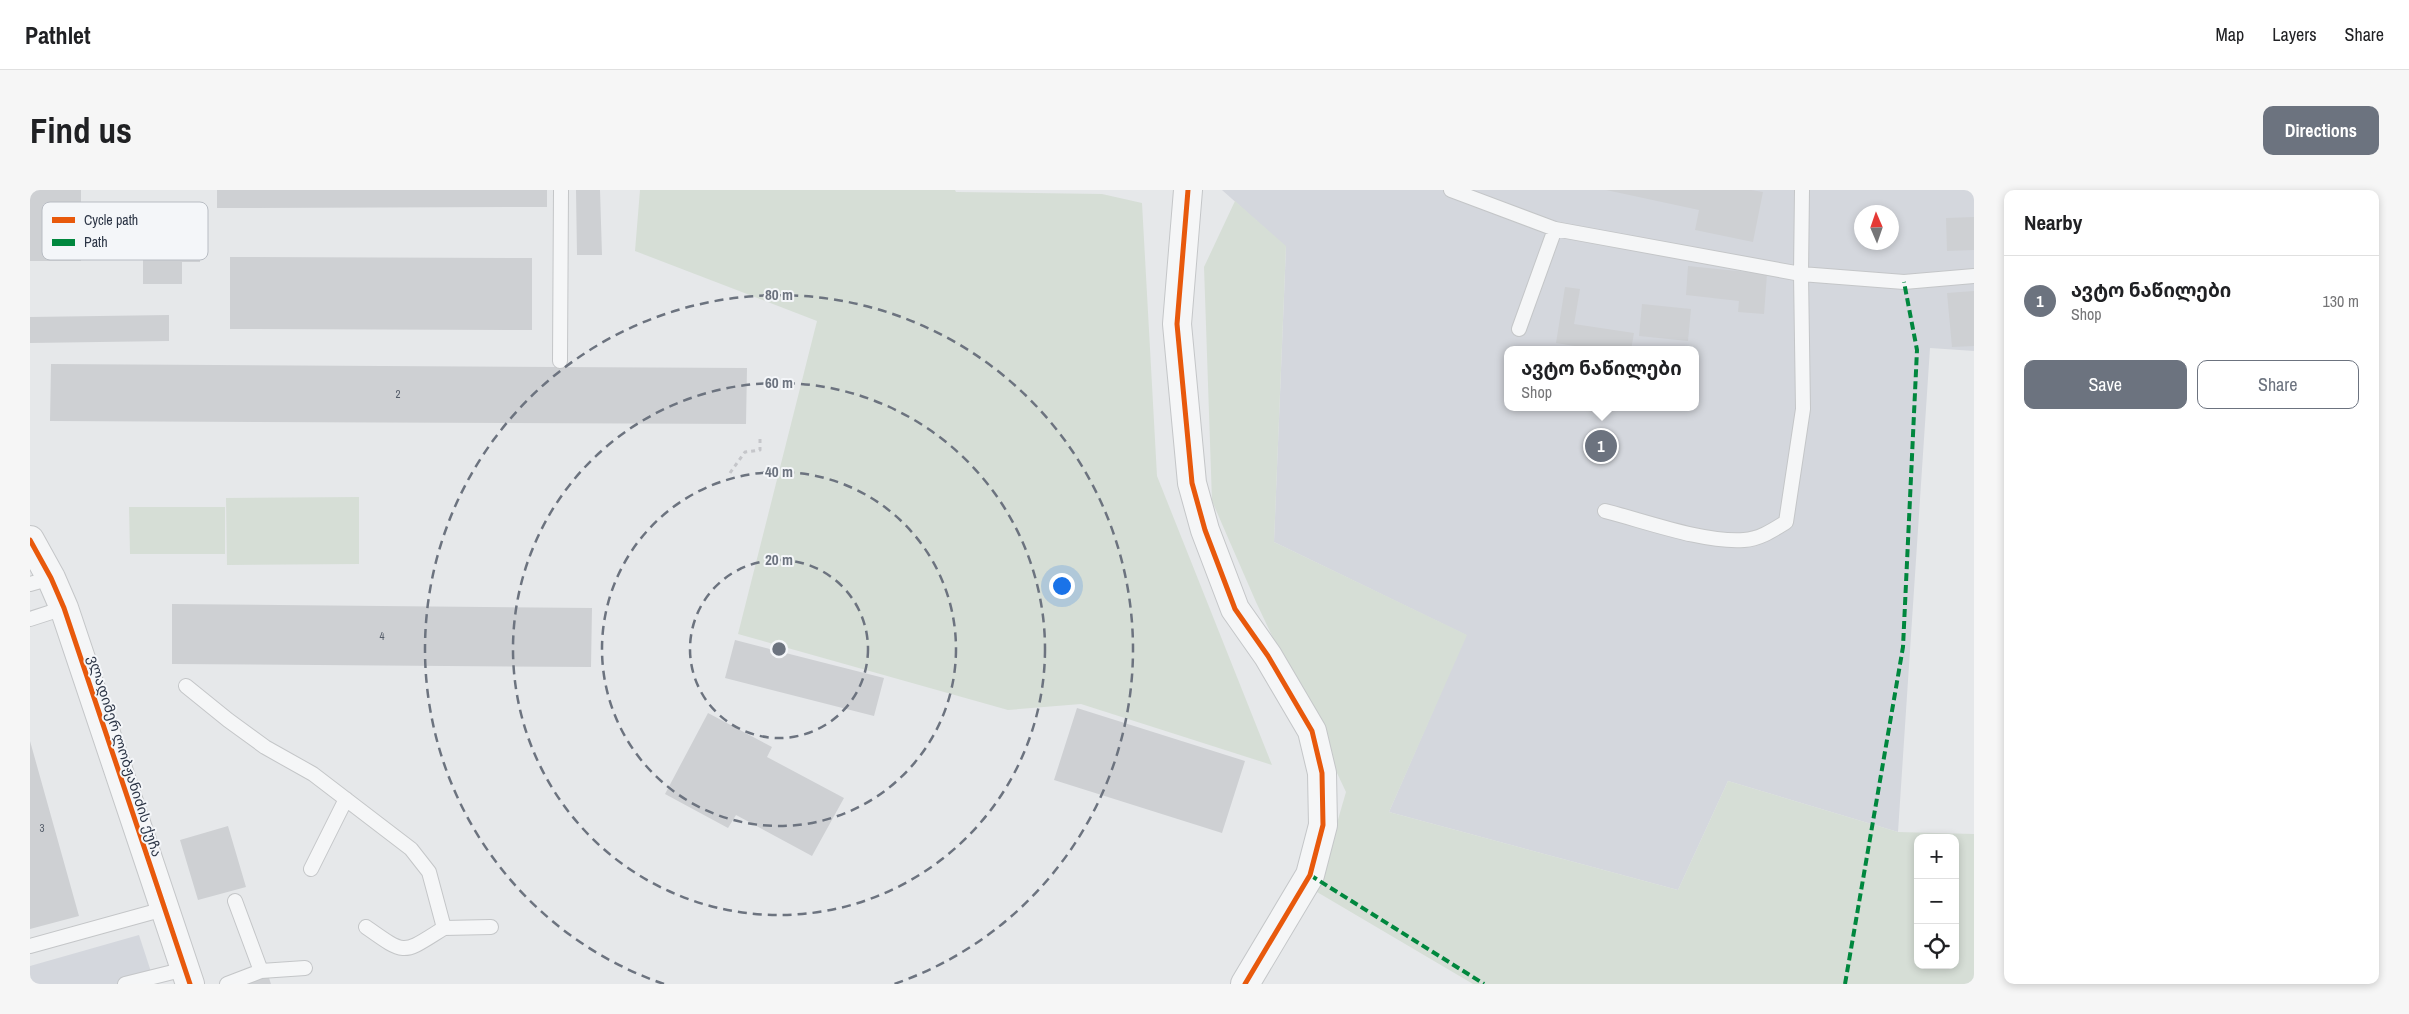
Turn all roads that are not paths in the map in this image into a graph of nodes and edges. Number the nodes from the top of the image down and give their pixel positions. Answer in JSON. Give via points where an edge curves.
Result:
{"nodes":[{"id":1,"x":561,"y":190,"type":"edge"},
{"id":2,"x":1188,"y":190,"type":"edge"},
{"id":3,"x":1451,"y":190,"type":"edge"},
{"id":4,"x":1802,"y":190,"type":"edge"},
{"id":5,"x":1555,"y":229,"type":"junction"},
{"id":6,"x":1801,"y":274,"type":"junction"},
{"id":7,"x":1974,"y":276,"type":"edge"},
{"id":8,"x":1519,"y":329,"type":"dead end"},
{"id":9,"x":560,"y":361,"type":"dead end"},
{"id":10,"x":1605,"y":511,"type":"dead end"},
{"id":11,"x":30,"y":540,"type":"edge"},
{"id":12,"x":40,"y":581,"type":"edge"},
{"id":13,"x":64,"y":608,"type":"junction"},
{"id":14,"x":30,"y":619,"type":"edge"},
{"id":15,"x":186,"y":686,"type":"dead end"},
{"id":16,"x":346,"y":799,"type":"junction"},
{"id":17,"x":311,"y":869,"type":"dead end"},
{"id":18,"x":235,"y":901,"type":"dead end"},
{"id":19,"x":164,"y":909,"type":"junction"},
{"id":20,"x":366,"y":927,"type":"dead end"},
{"id":21,"x":491,"y":927,"type":"dead end"},
{"id":22,"x":444,"y":928,"type":"junction"},
{"id":23,"x":30,"y":946,"type":"edge"},
{"id":24,"x":304,"y":968,"type":"dead end"},
{"id":25,"x":262,"y":971,"type":"junction"},
{"id":26,"x":188,"y":976,"type":"edge"},
{"id":27,"x":126,"y":984,"type":"edge"},
{"id":28,"x":227,"y":984,"type":"edge"},
{"id":29,"x":1245,"y":984,"type":"edge"}],
"edges":[{"from":1,"to":9,"type":"lane"},
{"from":2,"to":29,"type":"street","via":[[1176,324],[1192,483],[1205,530],[1234,609],[1268,656],[1312,731],[1322,773],[1323,825],[1310,875]]},
{"from":3,"to":5,"type":"lane"},
{"from":4,"to":6,"type":"lane"},
{"from":5,"to":6,"type":"lane"},
{"from":5,"to":8,"type":"lane"},
{"from":6,"to":7,"type":"lane","via":[[1904,282]]},
{"from":6,"to":10,"type":"lane","via":[[1803,409],[1786,522],[1767,534],[1744,540],[1698,536]]},
{"from":11,"to":12,"type":"street","name":"ვლადიმერ ლობჟანიძის ქუჩა"},
{"from":12,"to":13,"type":"street","name":"ვლადიმერ ლობჟანიძის ქუჩა"},
{"from":13,"to":14,"type":"lane"},
{"from":13,"to":19,"type":"street","name":"ვლადიმერ ლობჟანიძის ქუჩა"},
{"from":15,"to":16,"type":"lane","via":[[266,747],[313,774]]},
{"from":16,"to":17,"type":"lane"},
{"from":16,"to":22,"type":"lane","via":[[411,849],[429,872]]},
{"from":18,"to":25,"type":"lane"},
{"from":19,"to":23,"type":"lane"},
{"from":19,"to":26,"type":"street","name":"ვლადიმერ ლობჟანიძის ქუჩა"},
{"from":20,"to":22,"type":"lane","via":[[403,949],[413,947]]},
{"from":21,"to":22,"type":"lane"},
{"from":24,"to":25,"type":"lane"},
{"from":25,"to":28,"type":"lane"},
{"from":26,"to":27,"type":"lane"}]}
